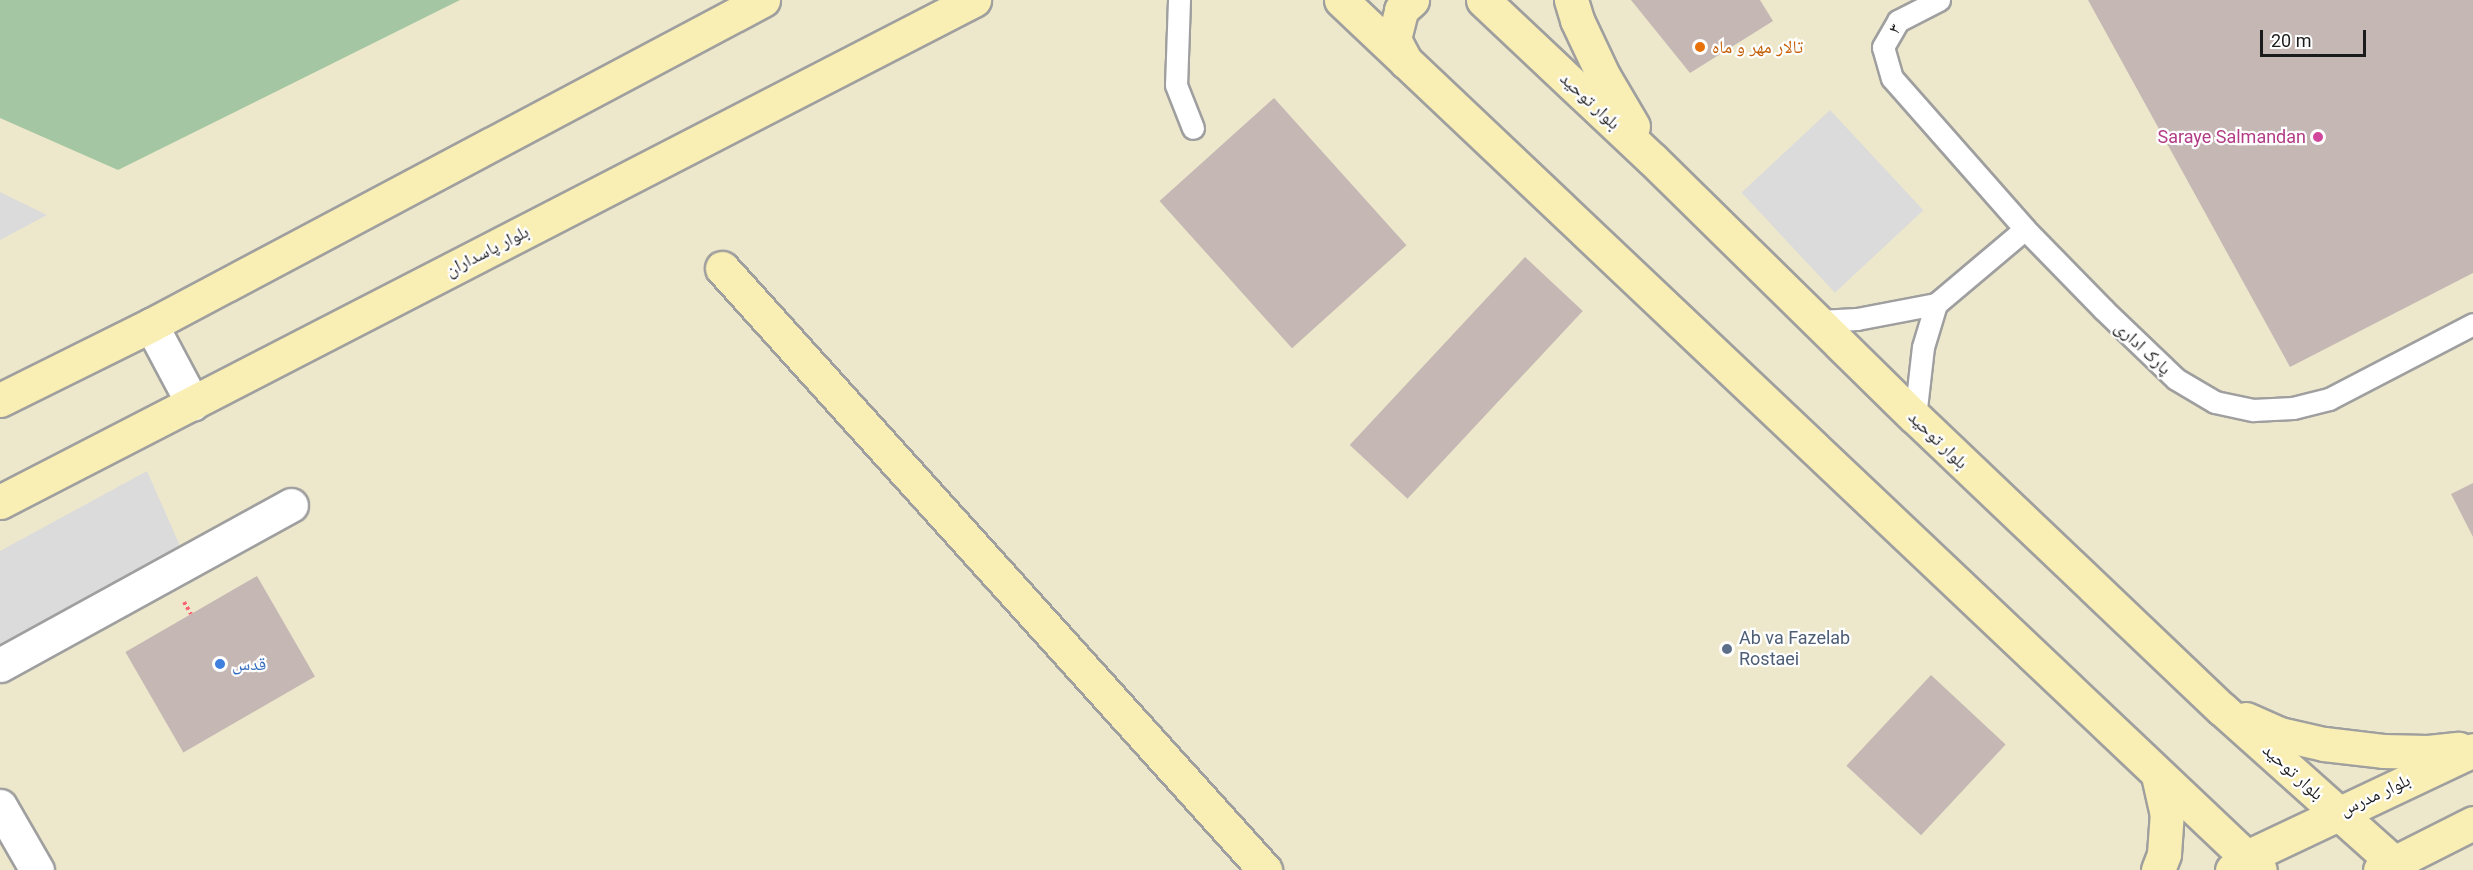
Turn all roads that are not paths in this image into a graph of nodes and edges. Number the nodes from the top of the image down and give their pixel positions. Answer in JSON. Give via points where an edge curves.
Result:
{"nodes":[{"id":1,"x":763,"y":0,"type":"edge"},
{"id":2,"x":974,"y":0,"type":"edge"},
{"id":3,"x":1179,"y":0,"type":"edge"},
{"id":4,"x":1341,"y":0,"type":"edge"},
{"id":5,"x":1412,"y":0,"type":"edge"},
{"id":6,"x":1483,"y":0,"type":"edge"},
{"id":7,"x":1571,"y":0,"type":"edge"},
{"id":8,"x":1939,"y":0,"type":"edge"},
{"id":9,"x":1407,"y":64,"type":"junction"},
{"id":10,"x":1892,"y":78,"type":"joint"},
{"id":11,"x":1193,"y":128,"type":"dead end"},
{"id":12,"x":1652,"y":159,"type":"junction"},
{"id":13,"x":2025,"y":229,"type":"junction"},
{"id":14,"x":722,"y":268,"type":"dead end"},
{"id":15,"x":1936,"y":304,"type":"junction"},
{"id":16,"x":1819,"y":321,"type":"junction"},
{"id":17,"x":2473,"y":324,"type":"edge"},
{"id":18,"x":152,"y":325,"type":"junction"},
{"id":19,"x":0,"y":400,"type":"edge"},
{"id":20,"x":193,"y":404,"type":"junction"},
{"id":21,"x":1915,"y":417,"type":"junction"},
{"id":22,"x":0,"y":502,"type":"edge"},
{"id":23,"x":291,"y":505,"type":"dead end"},
{"id":24,"x":0,"y":665,"type":"edge"},
{"id":25,"x":2222,"y":709,"type":"junction"},
{"id":26,"x":2473,"y":748,"type":"edge"},
{"id":27,"x":2158,"y":775,"type":"junction"},
{"id":28,"x":0,"y":806,"type":"edge"},
{"id":29,"x":2337,"y":812,"type":"junction"},
{"id":30,"x":2473,"y":823,"type":"edge"},
{"id":31,"x":2246,"y":866,"type":"edge"},
{"id":32,"x":2392,"y":867,"type":"edge"},
{"id":33,"x":37,"y":870,"type":"edge"},
{"id":34,"x":1265,"y":870,"type":"edge"},
{"id":35,"x":2158,"y":870,"type":"edge"}],
"edges":[{"from":1,"to":18,"type":"main road"},
{"from":2,"to":20,"type":"main road","name":"بلوار پاسداران"},
{"from":3,"to":11,"type":"lane","via":[[1176,85]]},
{"from":4,"to":9,"type":"main road"},
{"from":5,"to":9,"type":"main road","via":[[1401,10],[1395,39]]},
{"from":6,"to":12,"type":"main road","name":"بلوار توحید"},
{"from":7,"to":12,"type":"main road","via":[[1604,77]]},
{"from":8,"to":10,"type":"lane","name":"۳","via":[[1898,21],[1883,47]]},
{"from":9,"to":27,"type":"main road"},
{"from":10,"to":13,"type":"lane","name":"پارک اداری"},
{"from":12,"to":16,"type":"main road","name":"بلوار توحید"},
{"from":13,"to":15,"type":"lane"},
{"from":13,"to":17,"type":"lane","name":"پارک اداری","via":[[2176,379],[2215,402],[2253,410],[2293,408],[2329,399]]},
{"from":14,"to":34,"type":"main road"},
{"from":15,"to":16,"type":"lane","via":[[1892,314]]},
{"from":15,"to":21,"type":"lane","via":[[1923,347]]},
{"from":16,"to":21,"type":"main road","name":"بلوار توحید"},
{"from":18,"to":19,"type":"main road"},
{"from":18,"to":20,"type":"street"},
{"from":20,"to":22,"type":"main road","name":"بلوار پاسداران"},
{"from":21,"to":25,"type":"main road","name":"بلوار توحید"},
{"from":23,"to":24,"type":"street"},
{"from":25,"to":26,"type":"main road","via":[[2280,734],[2324,744],[2428,752]]},
{"from":25,"to":29,"type":"main road","name":"بلوار توحید"},
{"from":26,"to":29,"type":"main road","name":"بلوار مدرس"},
{"from":27,"to":31,"type":"main road"},
{"from":27,"to":35,"type":"main road","via":[[2167,815],[2164,854]]},
{"from":28,"to":33,"type":"street"},
{"from":29,"to":31,"type":"main road","name":"بلوار مدرس"},
{"from":29,"to":32,"type":"main road","name":"بلوار توحید"},
{"from":30,"to":32,"type":"main road"}]}
